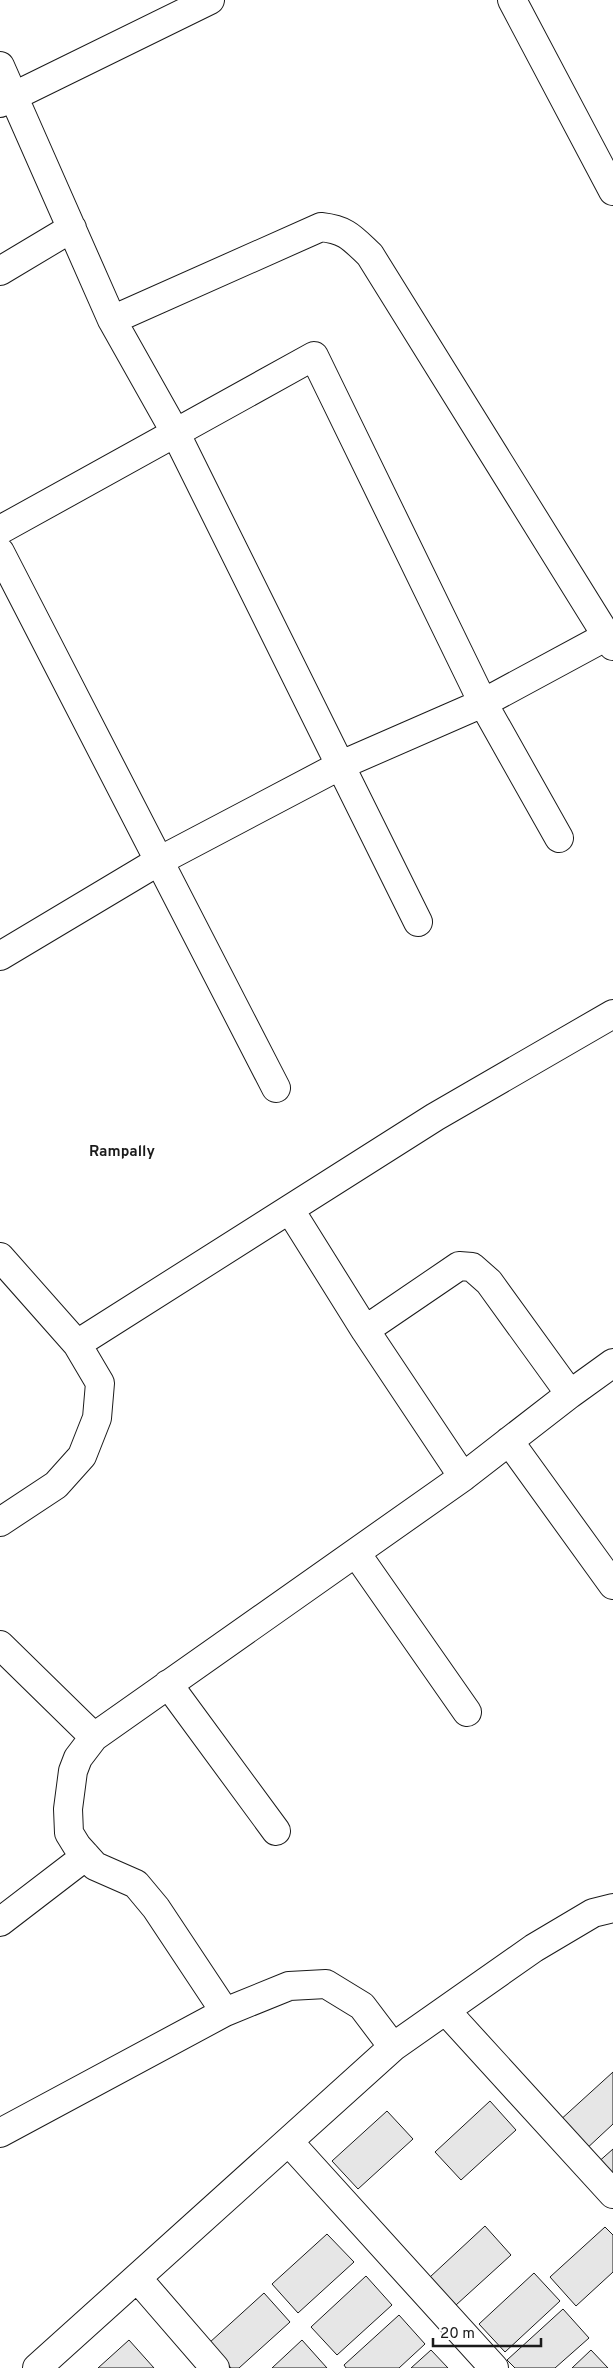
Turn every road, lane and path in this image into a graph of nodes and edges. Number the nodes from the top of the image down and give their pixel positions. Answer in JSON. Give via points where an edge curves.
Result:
{"nodes":[{"id":1,"x":210,"y":0,"type":"edge"},
{"id":2,"x":512,"y":0,"type":"edge"},
{"id":3,"x":0,"y":66,"type":"edge"},
{"id":4,"x":7,"y":99,"type":"edge"},
{"id":5,"x":613,"y":191,"type":"edge"},
{"id":6,"x":72,"y":228,"type":"junction"},
{"id":7,"x":0,"y":271,"type":"edge"},
{"id":8,"x":112,"y":320,"type":"junction"},
{"id":9,"x":174,"y":432,"type":"junction"},
{"id":10,"x":0,"y":530,"type":"edge"},
{"id":11,"x":0,"y":552,"type":"edge"},
{"id":12,"x":610,"y":641,"type":"edge"},
{"id":13,"x":483,"y":703,"type":"junction"},
{"id":14,"x":341,"y":766,"type":"junction"},
{"id":15,"x":559,"y":838,"type":"dead end"},
{"id":16,"x":159,"y":860,"type":"junction"},
{"id":17,"x":418,"y":922,"type":"dead end"},
{"id":18,"x":0,"y":956,"type":"edge"},
{"id":19,"x":613,"y":1014,"type":"edge"},
{"id":20,"x":276,"y":1088,"type":"dead end"},
{"id":21,"x":290,"y":1210,"type":"junction"},
{"id":22,"x":0,"y":1257,"type":"edge"},
{"id":23,"x":365,"y":1330,"type":"junction"},
{"id":24,"x":78,"y":1344,"type":"junction"},
{"id":25,"x":613,"y":1363,"type":"edge"},
{"id":26,"x":570,"y":1394,"type":"junction"},
{"id":27,"x":509,"y":1441,"type":"junction"},
{"id":28,"x":463,"y":1478,"type":"junction"},
{"id":29,"x":0,"y":1522,"type":"edge"},
{"id":30,"x":356,"y":1553,"type":"junction"},
{"id":31,"x":613,"y":1585,"type":"edge"},
{"id":32,"x":0,"y":1645,"type":"edge"},
{"id":33,"x":168,"y":1684,"type":"junction"},
{"id":34,"x":467,"y":1712,"type":"dead end"},
{"id":35,"x":94,"y":1737,"type":"junction"},
{"id":36,"x":276,"y":1831,"type":"dead end"},
{"id":37,"x":86,"y":1856,"type":"junction"},
{"id":38,"x":613,"y":1908,"type":"edge"},
{"id":39,"x":0,"y":1922,"type":"edge"},
{"id":40,"x":446,"y":2011,"type":"junction"},
{"id":41,"x":226,"y":2012,"type":"junction"},
{"id":42,"x":393,"y":2047,"type":"junction"},
{"id":43,"x":0,"y":2132,"type":"edge"},
{"id":44,"x":289,"y":2142,"type":"junction"},
{"id":45,"x":613,"y":2194,"type":"edge"},
{"id":46,"x":138,"y":2279,"type":"junction"},
{"id":47,"x":37,"y":2368,"type":"edge"},
{"id":48,"x":215,"y":2368,"type":"edge"},
{"id":49,"x":494,"y":2368,"type":"edge"}],
"edges":[{"from":1,"to":4,"type":"street"},
{"from":2,"to":5,"type":"street"},
{"from":3,"to":4,"type":"street"},
{"from":4,"to":6,"type":"street"},
{"from":6,"to":7,"type":"street"},
{"from":6,"to":8,"type":"street"},
{"from":8,"to":9,"type":"street"},
{"from":8,"to":12,"type":"street","via":[[321,227],[338,229],[350,236],[370,255]]},
{"from":9,"to":10,"type":"street"},
{"from":9,"to":13,"type":"street","via":[[314,356]]},
{"from":9,"to":14,"type":"street"},
{"from":11,"to":16,"type":"street"},
{"from":12,"to":13,"type":"street"},
{"from":13,"to":14,"type":"street"},
{"from":13,"to":15,"type":"street"},
{"from":14,"to":16,"type":"street"},
{"from":14,"to":17,"type":"street"},
{"from":16,"to":18,"type":"street"},
{"from":16,"to":20,"type":"street"},
{"from":19,"to":21,"type":"street","via":[[435,1117]]},
{"from":21,"to":23,"type":"street"},
{"from":21,"to":24,"type":"street"},
{"from":22,"to":24,"type":"street"},
{"from":23,"to":26,"type":"street","via":[[459,1266],[472,1267],[490,1282]]},
{"from":23,"to":28,"type":"street"},
{"from":24,"to":29,"type":"street","via":[[100,1383],[97,1418],[82,1456],[56,1486]]},
{"from":25,"to":26,"type":"street"},
{"from":26,"to":27,"type":"street"},
{"from":27,"to":28,"type":"street"},
{"from":27,"to":31,"type":"street"},
{"from":28,"to":30,"type":"street"},
{"from":30,"to":33,"type":"street"},
{"from":30,"to":34,"type":"street"},
{"from":32,"to":35,"type":"street"},
{"from":33,"to":35,"type":"street"},
{"from":33,"to":36,"type":"street"},
{"from":35,"to":37,"type":"street","via":[[78,1758],[68,1809],[69,1833]]},
{"from":37,"to":39,"type":"street"},
{"from":37,"to":41,"type":"street","via":[[95,1866],[136,1884],[156,1908]]},
{"from":38,"to":40,"type":"street","via":[[592,1913],[551,1938]]},
{"from":40,"to":42,"type":"street"},
{"from":40,"to":45,"type":"street"},
{"from":41,"to":42,"type":"street","via":[[289,1986],[326,1984],[362,2006]]},
{"from":41,"to":43,"type":"street"},
{"from":42,"to":44,"type":"street"},
{"from":44,"to":46,"type":"street"},
{"from":44,"to":49,"type":"street"},
{"from":46,"to":47,"type":"street"},
{"from":46,"to":48,"type":"street"}]}
